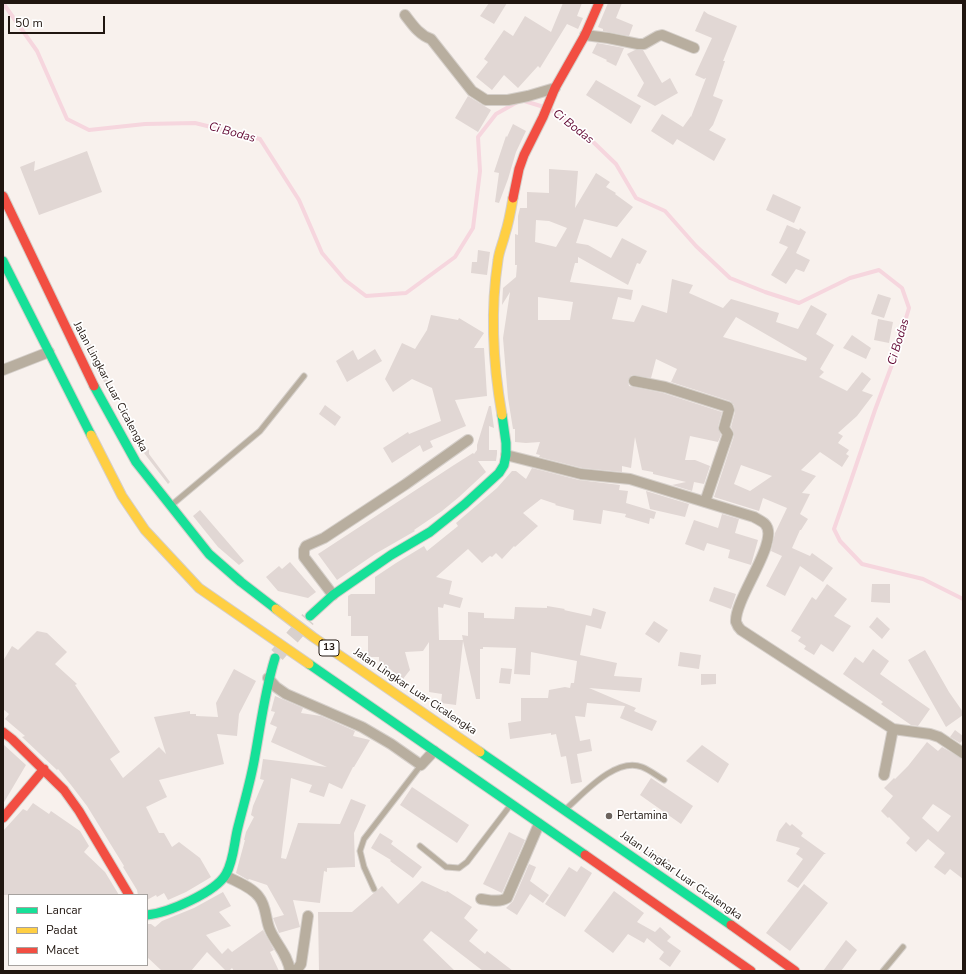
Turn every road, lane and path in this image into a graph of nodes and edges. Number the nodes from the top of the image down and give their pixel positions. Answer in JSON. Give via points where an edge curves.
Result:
{"nodes":[{"id":1,"x":599,"y":3,"type":"edge"},
{"id":2,"x":405,"y":15,"type":"dead end"},
{"id":3,"x":585,"y":35,"type":"junction"},
{"id":4,"x":694,"y":48,"type":"dead end"},
{"id":5,"x":556,"y":88,"type":"junction"},
{"id":6,"x":3,"y":196,"type":"edge"},
{"id":7,"x":3,"y":261,"type":"edge"},
{"id":8,"x":49,"y":352,"type":"junction"},
{"id":9,"x":3,"y":370,"type":"edge"},
{"id":10,"x":304,"y":376,"type":"dead end"},
{"id":11,"x":634,"y":381,"type":"dead end"},
{"id":12,"x":468,"y":440,"type":"dead end"},
{"id":13,"x":506,"y":455,"type":"junction"},
{"id":14,"x":705,"y":502,"type":"junction"},
{"id":15,"x":170,"y":506,"type":"junction"},
{"id":16,"x":333,"y":595,"type":"junction"},
{"id":17,"x":310,"y":616,"type":"tunnel mouth"},
{"id":18,"x":275,"y":658,"type":"tunnel mouth"},
{"id":19,"x":268,"y":678,"type":"junction"},
{"id":20,"x":893,"y":729,"type":"junction"},
{"id":21,"x":3,"y":732,"type":"edge"},
{"id":22,"x":434,"y":751,"type":"junction"},
{"id":23,"x":963,"y":753,"type":"edge"},
{"id":24,"x":421,"y":765,"type":"junction"},
{"id":25,"x":44,"y":769,"type":"junction"},
{"id":26,"x":884,"y":775,"type":"dead end"},
{"id":27,"x":664,"y":780,"type":"dead end"},
{"id":28,"x":511,"y":804,"type":"junction"},
{"id":29,"x":565,"y":810,"type":"junction"},
{"id":30,"x":3,"y":818,"type":"edge"},
{"id":31,"x":539,"y":824,"type":"junction"},
{"id":32,"x":420,"y":846,"type":"dead end"},
{"id":33,"x":226,"y":876,"type":"junction"},
{"id":34,"x":374,"y":889,"type":"dead end"},
{"id":35,"x":128,"y":894,"type":"edge"},
{"id":36,"x":481,"y":899,"type":"dead end"},
{"id":37,"x":148,"y":915,"type":"edge"},
{"id":38,"x":308,"y":916,"type":"dead end"},
{"id":39,"x":903,"y":947,"type":"dead end"},
{"id":40,"x":290,"y":971,"type":"edge"},
{"id":41,"x":296,"y":971,"type":"edge"},
{"id":42,"x":751,"y":971,"type":"edge"},
{"id":43,"x":795,"y":971,"type":"edge"},
{"id":44,"x":883,"y":971,"type":"edge"}],
"edges":[{"from":1,"to":3,"type":"main road"},
{"from":2,"to":5,"type":"street","via":[[417,30],[431,39],[472,91],[486,100],[508,100]]},
{"from":3,"to":4,"type":"street","via":[[638,44],[644,44],[662,35]]},
{"from":3,"to":5,"type":"main road"},
{"from":5,"to":13,"type":"main road","via":[[519,169],[498,258],[493,323]]},
{"from":6,"to":15,"type":"main road","name":"Jalan Lingkar Luar Cicalengka","number":"13","via":[[91,381],[136,462]]},
{"from":7,"to":8,"type":"main road","number":"13"},
{"from":8,"to":9,"type":"street"},
{"from":8,"to":22,"type":"main road","number":"13","via":[[122,496],[145,530],[180,569],[199,588]]},
{"from":10,"to":15,"type":"lane","via":[[260,431]]},
{"from":11,"to":14,"type":"street","via":[[665,387],[728,407],[724,428],[728,434]]},
{"from":12,"to":16,"type":"street","via":[[324,538],[306,546],[304,558]]},
{"from":13,"to":14,"type":"street","via":[[581,474],[630,479]]},
{"from":13,"to":16,"type":"main road","via":[[499,473],[465,504],[430,532]]},
{"from":14,"to":20,"type":"street","via":[[754,518],[765,524],[768,530],[768,543],[737,610],[736,623],[741,630]]},
{"from":15,"to":29,"type":"main road","name":"Jalan Lingkar Luar Cicalengka","number":"13","via":[[209,554],[313,637]]},
{"from":16,"to":17,"type":"main road"},
{"from":18,"to":19,"type":"main road"},
{"from":19,"to":24,"type":"street","via":[[286,694],[362,727]]},
{"from":19,"to":33,"type":"main road","via":[[252,772]]},
{"from":20,"to":23,"type":"street","via":[[939,737]]},
{"from":20,"to":26,"type":"street"},
{"from":21,"to":25,"type":"main road"},
{"from":22,"to":24,"type":"street"},
{"from":22,"to":28,"type":"main road","number":"13"},
{"from":24,"to":34,"type":"lane","via":[[364,839],[360,851]]},
{"from":25,"to":30,"type":"main road"},
{"from":25,"to":35,"type":"main road","via":[[79,811]]},
{"from":27,"to":29,"type":"lane","via":[[642,767],[625,766],[613,770],[592,785]]},
{"from":28,"to":31,"type":"main road","number":"13"},
{"from":28,"to":32,"type":"lane","via":[[459,868],[446,867]]},
{"from":29,"to":43,"type":"main road","name":"Jalan Lingkar Luar Cicalengka","number":"13"},
{"from":31,"to":36,"type":"street","via":[[507,898]]},
{"from":31,"to":42,"type":"main road","number":"13"},
{"from":33,"to":37,"type":"main road","via":[[217,885],[184,903],[163,912]]},
{"from":33,"to":40,"type":"street","via":[[252,890],[260,898],[269,929],[287,959]]},
{"from":38,"to":41,"type":"street","via":[[301,964]]},
{"from":39,"to":44,"type":"lane"}]}
